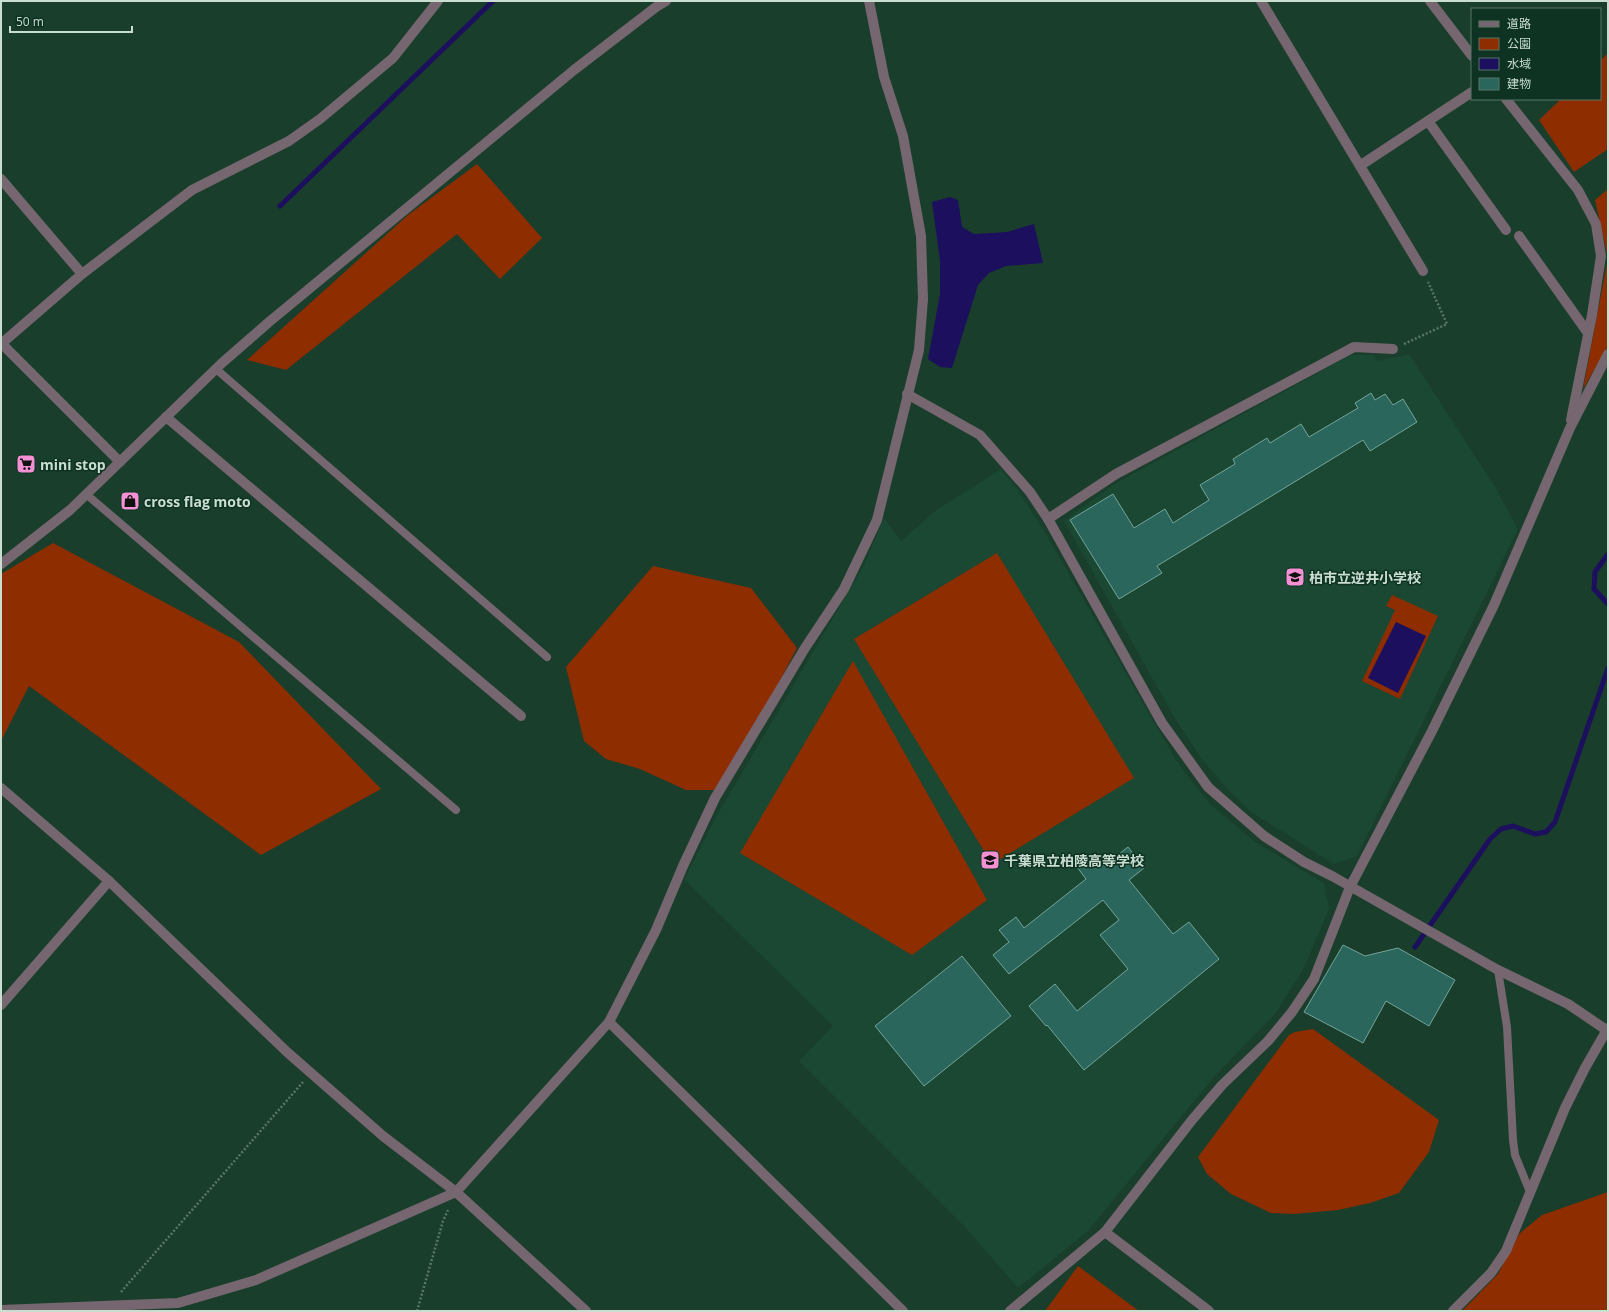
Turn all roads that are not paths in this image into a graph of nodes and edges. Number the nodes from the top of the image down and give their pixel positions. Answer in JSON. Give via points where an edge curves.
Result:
{"nodes":[{"id":1,"x":438,"y":1,"type":"edge"},
{"id":2,"x":666,"y":1,"type":"edge"},
{"id":3,"x":869,"y":1,"type":"edge"},
{"id":4,"x":1261,"y":1,"type":"edge"},
{"id":5,"x":1430,"y":1,"type":"edge"},
{"id":6,"x":1471,"y":55,"type":"edge"},
{"id":7,"x":1471,"y":93,"type":"edge"},
{"id":8,"x":1507,"y":100,"type":"edge"},
{"id":9,"x":1428,"y":121,"type":"junction"},
{"id":10,"x":1361,"y":165,"type":"junction"},
{"id":11,"x":1,"y":179,"type":"edge"},
{"id":12,"x":1506,"y":230,"type":"dead end"},
{"id":13,"x":1519,"y":236,"type":"dead end"},
{"id":14,"x":1423,"y":271,"type":"road end"},
{"id":15,"x":82,"y":274,"type":"junction"},
{"id":16,"x":1588,"y":334,"type":"junction"},
{"id":17,"x":1,"y":343,"type":"edge"},
{"id":18,"x":1393,"y":349,"type":"road end"},
{"id":19,"x":1608,"y":354,"type":"edge"},
{"id":20,"x":216,"y":370,"type":"junction"},
{"id":21,"x":907,"y":394,"type":"junction"},
{"id":22,"x":166,"y":417,"type":"junction"},
{"id":23,"x":1570,"y":428,"type":"junction"},
{"id":24,"x":120,"y":462,"type":"junction"},
{"id":25,"x":86,"y":494,"type":"junction"},
{"id":26,"x":1048,"y":519,"type":"junction"},
{"id":27,"x":1,"y":564,"type":"edge"},
{"id":28,"x":547,"y":657,"type":"dead end"},
{"id":29,"x":521,"y":716,"type":"dead end"},
{"id":30,"x":1,"y":788,"type":"edge"},
{"id":31,"x":456,"y":810,"type":"dead end"},
{"id":32,"x":109,"y":881,"type":"junction"},
{"id":33,"x":1350,"y":887,"type":"junction"},
{"id":34,"x":1498,"y":970,"type":"junction"},
{"id":35,"x":1,"y":1005,"type":"edge"},
{"id":36,"x":609,"y":1022,"type":"junction"},
{"id":37,"x":1607,"y":1030,"type":"edge"},
{"id":38,"x":456,"y":1192,"type":"junction"},
{"id":39,"x":1530,"y":1192,"type":"junction"},
{"id":40,"x":1105,"y":1232,"type":"junction"},
{"id":41,"x":1,"y":1310,"type":"edge"},
{"id":42,"x":586,"y":1311,"type":"edge"},
{"id":43,"x":904,"y":1311,"type":"edge"},
{"id":44,"x":1010,"y":1311,"type":"edge"},
{"id":45,"x":1209,"y":1311,"type":"edge"},
{"id":46,"x":1453,"y":1311,"type":"edge"}],
"edges":[{"from":1,"to":15,"type":"street","via":[[393,58],[320,120],[289,141],[192,190]]},
{"from":2,"to":20,"type":"street","via":[[574,70],[269,322]]},
{"from":3,"to":21,"type":"street","via":[[884,77],[903,136],[921,236],[923,300],[919,350]]},
{"from":4,"to":10,"type":"street"},
{"from":5,"to":6,"type":"street"},
{"from":7,"to":9,"type":"street"},
{"from":8,"to":16,"type":"street","via":[[1578,190],[1596,224],[1600,256]]},
{"from":9,"to":10,"type":"street"},
{"from":9,"to":12,"type":"street"},
{"from":10,"to":14,"type":"street"},
{"from":11,"to":15,"type":"street"},
{"from":13,"to":16,"type":"street"},
{"from":15,"to":17,"type":"street"},
{"from":16,"to":23,"type":"street"},
{"from":17,"to":24,"type":"street"},
{"from":18,"to":26,"type":"street","via":[[1354,347],[1116,474]]},
{"from":19,"to":23,"type":"street"},
{"from":20,"to":22,"type":"street"},
{"from":20,"to":28,"type":"lane"},
{"from":21,"to":26,"type":"street","via":[[980,435],[1030,492]]},
{"from":21,"to":36,"type":"street","via":[[877,520],[844,589],[805,648],[716,798],[656,930]]},
{"from":22,"to":24,"type":"street"},
{"from":22,"to":29,"type":"street"},
{"from":23,"to":33,"type":"street","via":[[1494,605],[1432,731]]},
{"from":24,"to":25,"type":"street"},
{"from":25,"to":27,"type":"street","via":[[70,510]]},
{"from":25,"to":31,"type":"lane"},
{"from":26,"to":33,"type":"street","via":[[1162,723],[1208,787],[1264,836]]},
{"from":30,"to":32,"type":"street"},
{"from":32,"to":35,"type":"street"},
{"from":32,"to":38,"type":"street","via":[[287,1052],[383,1136]]},
{"from":33,"to":34,"type":"street"},
{"from":33,"to":40,"type":"street","via":[[1314,979],[1292,1012],[1268,1041],[1222,1085],[1192,1120]]},
{"from":34,"to":37,"type":"street","via":[[1568,1004]]},
{"from":34,"to":39,"type":"lane","via":[[1507,1027],[1515,1154]]},
{"from":36,"to":38,"type":"street"},
{"from":36,"to":43,"type":"street"},
{"from":37,"to":39,"type":"street","via":[[1564,1108]]},
{"from":38,"to":41,"type":"street","via":[[256,1280],[178,1303]]},
{"from":38,"to":42,"type":"street"},
{"from":39,"to":46,"type":"street","via":[[1506,1251],[1491,1273]]},
{"from":40,"to":44,"type":"street"},
{"from":40,"to":45,"type":"street"}]}
